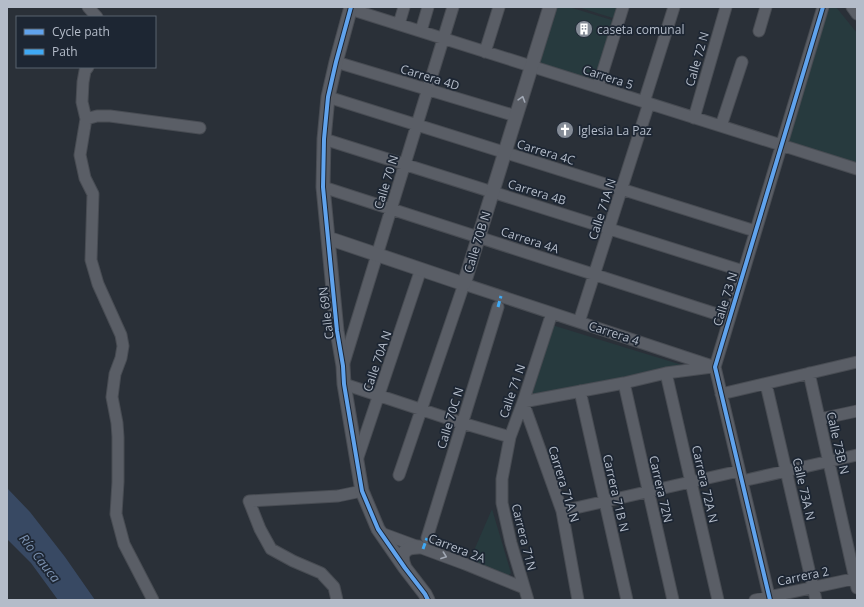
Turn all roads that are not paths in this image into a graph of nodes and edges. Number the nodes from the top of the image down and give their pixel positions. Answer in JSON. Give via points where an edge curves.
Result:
{"nodes":[{"id":1,"x":88,"y":7,"type":"edge"},
{"id":2,"x":404,"y":7,"type":"edge"},
{"id":3,"x":428,"y":7,"type":"edge"},
{"id":4,"x":453,"y":7,"type":"edge"},
{"id":5,"x":499,"y":7,"type":"edge"},
{"id":6,"x":550,"y":7,"type":"edge"},
{"id":7,"x":623,"y":7,"type":"edge"},
{"id":8,"x":674,"y":7,"type":"edge"},
{"id":9,"x":726,"y":7,"type":"edge"},
{"id":10,"x":766,"y":7,"type":"edge"},
{"id":11,"x":823,"y":7,"type":"edge"},
{"id":12,"x":852,"y":7,"type":"edge"},
{"id":13,"x":351,"y":8,"type":"edge"},
{"id":14,"x":857,"y":14,"type":"edge"},
{"id":15,"x":97,"y":16,"type":"edge"},
{"id":16,"x":399,"y":24,"type":"junction"},
{"id":17,"x":421,"y":31,"type":"junction"},
{"id":18,"x":758,"y":31,"type":"dead end"},
{"id":19,"x":444,"y":38,"type":"junction"},
{"id":20,"x":485,"y":52,"type":"junction"},
{"id":21,"x":336,"y":62,"type":"junction"},
{"id":22,"x":742,"y":62,"type":"dead end"},
{"id":23,"x":532,"y":66,"type":"junction"},
{"id":24,"x":88,"y":68,"type":"edge"},
{"id":25,"x":598,"y":87,"type":"junction"},
{"id":26,"x":428,"y":89,"type":"junction"},
{"id":27,"x":328,"y":97,"type":"junction"},
{"id":28,"x":647,"y":103,"type":"junction"},
{"id":29,"x":516,"y":116,"type":"junction"},
{"id":30,"x":694,"y":118,"type":"junction"},
{"id":31,"x":86,"y":119,"type":"junction"},
{"id":32,"x":417,"y":125,"type":"junction"},
{"id":33,"x":721,"y":126,"type":"junction"},
{"id":34,"x":200,"y":128,"type":"dead end"},
{"id":35,"x":324,"y":139,"type":"junction"},
{"id":36,"x":781,"y":145,"type":"junction"},
{"id":37,"x":505,"y":153,"type":"junction"},
{"id":38,"x":405,"y":164,"type":"junction"},
{"id":39,"x":857,"y":169,"type":"edge"},
{"id":40,"x":323,"y":187,"type":"junction"},
{"id":41,"x":622,"y":189,"type":"junction"},
{"id":42,"x":493,"y":192,"type":"junction"},
{"id":43,"x":391,"y":209,"type":"junction"},
{"id":44,"x":609,"y":229,"type":"junction"},
{"id":45,"x":755,"y":231,"type":"junction"},
{"id":46,"x":479,"y":237,"type":"junction"},
{"id":47,"x":328,"y":238,"type":"junction"},
{"id":48,"x":377,"y":255,"type":"junction"},
{"id":49,"x":421,"y":269,"type":"junction"},
{"id":50,"x":743,"y":271,"type":"junction"},
{"id":51,"x":594,"y":274,"type":"junction"},
{"id":52,"x":464,"y":284,"type":"junction"},
{"id":53,"x":498,"y":307,"type":"dead end"},
{"id":54,"x":552,"y":313,"type":"junction"},
{"id":55,"x":730,"y":318,"type":"junction"},
{"id":56,"x":579,"y":322,"type":"junction"},
{"id":57,"x":857,"y":362,"type":"edge"},
{"id":58,"x":343,"y":366,"type":"junction"},
{"id":59,"x":715,"y":367,"type":"junction"},
{"id":60,"x":666,"y":373,"type":"junction"},
{"id":61,"x":810,"y":373,"type":"junction"},
{"id":62,"x":344,"y":384,"type":"junction"},
{"id":63,"x":624,"y":384,"type":"junction"},
{"id":64,"x":766,"y":384,"type":"junction"},
{"id":65,"x":580,"y":391,"type":"junction"},
{"id":66,"x":721,"y":394,"type":"junction"},
{"id":67,"x":379,"y":396,"type":"junction"},
{"id":68,"x":523,"y":402,"type":"junction"},
{"id":69,"x":421,"y":410,"type":"junction"},
{"id":70,"x":857,"y":411,"type":"edge"},
{"id":71,"x":820,"y":419,"type":"junction"},
{"id":72,"x":462,"y":423,"type":"junction"},
{"id":73,"x":510,"y":437,"type":"junction"},
{"id":74,"x":857,"y":455,"type":"edge"},
{"id":75,"x":357,"y":461,"type":"junction"},
{"id":76,"x":829,"y":461,"type":"junction"},
{"id":77,"x":786,"y":471,"type":"junction"},
{"id":78,"x":398,"y":475,"type":"dead end"},
{"id":79,"x":740,"y":476,"type":"junction"},
{"id":80,"x":502,"y":479,"type":"joint"},
{"id":81,"x":691,"y":482,"type":"junction"},
{"id":82,"x":362,"y":491,"type":"junction"},
{"id":83,"x":648,"y":491,"type":"junction"},
{"id":84,"x":605,"y":501,"type":"junction"},
{"id":85,"x":562,"y":511,"type":"junction"},
{"id":86,"x":381,"y":534,"type":"junction"},
{"id":87,"x":423,"y":543,"type":"junction"},
{"id":88,"x":405,"y":568,"type":"junction"},
{"id":89,"x":856,"y":581,"type":"edge"},
{"id":90,"x":814,"y":587,"type":"junction"},
{"id":91,"x":524,"y":588,"type":"junction"},
{"id":92,"x":769,"y":598,"type":"edge"},
{"id":93,"x":153,"y":600,"type":"edge"},
{"id":94,"x":337,"y":600,"type":"edge"},
{"id":95,"x":428,"y":600,"type":"edge"},
{"id":96,"x":528,"y":600,"type":"edge"},
{"id":97,"x":578,"y":600,"type":"edge"},
{"id":98,"x":627,"y":600,"type":"edge"},
{"id":99,"x":673,"y":600,"type":"edge"},
{"id":100,"x":718,"y":600,"type":"edge"},
{"id":101,"x":755,"y":600,"type":"edge"},
{"id":102,"x":816,"y":600,"type":"edge"}],
"edges":[{"from":1,"to":15,"type":"street"},
{"from":2,"to":16,"type":"street"},
{"from":3,"to":17,"type":"street"},
{"from":4,"to":19,"type":"street","name":"Calle 70 N"},
{"from":5,"to":20,"type":"street"},
{"from":6,"to":23,"type":"street","name":"Calle 70B N"},
{"from":7,"to":25,"type":"street"},
{"from":8,"to":28,"type":"street","name":"Calle 71A N"},
{"from":9,"to":30,"type":"street","name":"Calle 72 N"},
{"from":10,"to":18,"type":"street"},
{"from":11,"to":36,"type":"street","name":"Calle 73 N"},
{"from":12,"to":14,"type":"street"},
{"from":13,"to":16,"type":"street","name":"Carrera 5"},
{"from":13,"to":21,"type":"street","name":"Calle 69N"},
{"from":16,"to":17,"type":"street","name":"Carrera 5"},
{"from":17,"to":19,"type":"street","name":"Carrera 5"},
{"from":19,"to":20,"type":"street","name":"Carrera 5"},
{"from":19,"to":26,"type":"street","name":"Calle 70 N"},
{"from":20,"to":23,"type":"street","name":"Carrera 5"},
{"from":21,"to":26,"type":"street","name":"Carrera 4D"},
{"from":21,"to":27,"type":"street","name":"Calle 69N"},
{"from":22,"to":33,"type":"street"},
{"from":23,"to":25,"type":"street","name":"Carrera 5"},
{"from":29,"to":23,"type":"street","name":"Calle 70B N","one_way":true},
{"from":24,"to":31,"type":"street","via":[[83,82],[82,102]]},
{"from":25,"to":28,"type":"street","name":"Carrera 5"},
{"from":26,"to":29,"type":"street","name":"Carrera 4D"},
{"from":26,"to":32,"type":"street","name":"Calle 70 N"},
{"from":27,"to":32,"type":"street","name":"Carrera 4C"},
{"from":27,"to":35,"type":"street","name":"Calle 69N"},
{"from":28,"to":30,"type":"street","name":"Carrera 5"},
{"from":28,"to":41,"type":"street","name":"Calle 71A N"},
{"from":29,"to":37,"type":"street","name":"Calle 70B N"},
{"from":30,"to":33,"type":"street","name":"Carrera 5"},
{"from":31,"to":34,"type":"street","via":[[110,116]]},
{"from":31,"to":93,"type":"street","via":[[80,154],[93,194],[91,260],[123,346],[112,397],[118,437],[116,514],[124,544]]},
{"from":32,"to":37,"type":"street","name":"Carrera 4C"},
{"from":32,"to":38,"type":"street","name":"Calle 70 N"},
{"from":33,"to":36,"type":"street","name":"Carrera 5"},
{"from":35,"to":38,"type":"street","name":"Carrera 4B"},
{"from":35,"to":40,"type":"street","name":"Calle 69N"},
{"from":36,"to":39,"type":"street","name":"Carrera 5"},
{"from":36,"to":45,"type":"street","name":"Calle 73 N"},
{"from":37,"to":41,"type":"street","name":"Carrera 4C"},
{"from":37,"to":42,"type":"street","name":"Calle 70B N"},
{"from":38,"to":42,"type":"street","name":"Carrera 4B"},
{"from":38,"to":43,"type":"street","name":"Calle 70 N"},
{"from":40,"to":43,"type":"street","name":"Carrera 4A"},
{"from":40,"to":47,"type":"street","name":"Calle 69N"},
{"from":41,"to":44,"type":"street","name":"Calle 71A N"},
{"from":41,"to":45,"type":"street","name":"Carrera 4C"},
{"from":42,"to":44,"type":"street","name":"Carrera 4B"},
{"from":42,"to":46,"type":"street","name":"Calle 70B N"},
{"from":43,"to":46,"type":"street","name":"Carrera 4A"},
{"from":43,"to":48,"type":"street","name":"Calle 70 N"},
{"from":44,"to":50,"type":"street","name":"Carrera 4B"},
{"from":44,"to":51,"type":"street","name":"Calle 71A N"},
{"from":45,"to":50,"type":"street","name":"Calle 73 N"},
{"from":46,"to":51,"type":"street","name":"Carrera 4A"},
{"from":46,"to":52,"type":"street","name":"Calle 70B N"},
{"from":47,"to":48,"type":"street","name":"Carrera 4"},
{"from":47,"to":58,"type":"street","name":"Calle 69N"},
{"from":48,"to":49,"type":"street","name":"Carrera 4"},
{"from":48,"to":58,"type":"street","name":"Calle 70 N"},
{"from":49,"to":52,"type":"street","name":"Carrera 4"},
{"from":49,"to":67,"type":"street","name":"Calle 70A N"},
{"from":50,"to":55,"type":"street","name":"Calle 73 N"},
{"from":51,"to":55,"type":"street","name":"Carrera 4A"},
{"from":51,"to":56,"type":"street","name":"Calle 71A N"},
{"from":52,"to":54,"type":"street","name":"Carrera 4"},
{"from":52,"to":69,"type":"street","name":"Calle 70B N"},
{"from":53,"to":72,"type":"street","name":"Calle 70C N"},
{"from":54,"to":56,"type":"street","name":"Carrera 4"},
{"from":54,"to":68,"type":"street","name":"Calle 71 N"},
{"from":55,"to":59,"type":"street","name":"Calle 73 N"},
{"from":56,"to":59,"type":"street","name":"Carrera 4"},
{"from":57,"to":61,"type":"street"},
{"from":58,"to":62,"type":"street","name":"Calle 69N"},
{"from":59,"to":60,"type":"street"},
{"from":59,"to":66,"type":"street","name":"Calle 73 N"},
{"from":60,"to":63,"type":"street"},
{"from":60,"to":81,"type":"street","name":"Carrera 72A N"},
{"from":61,"to":64,"type":"street"},
{"from":61,"to":71,"type":"street","name":"Calle 73B N"},
{"from":62,"to":67,"type":"street"},
{"from":62,"to":75,"type":"street","name":"Calle 69N"},
{"from":63,"to":65,"type":"street"},
{"from":63,"to":83,"type":"street","name":"Carrera 72N"},
{"from":64,"to":66,"type":"street"},
{"from":64,"to":77,"type":"street","name":"Calle 73A N"},
{"from":65,"to":68,"type":"street"},
{"from":65,"to":84,"type":"street","name":"Carrera 71B N"},
{"from":66,"to":79,"type":"street","name":"Calle 73 N"},
{"from":67,"to":69,"type":"street"},
{"from":67,"to":75,"type":"street","name":"Calle 70A N"},
{"from":68,"to":73,"type":"street","name":"Calle 71 N"},
{"from":68,"to":85,"type":"street","name":"Carrera 71A N"},
{"from":69,"to":72,"type":"street"},
{"from":69,"to":78,"type":"street","name":"Calle 70B N"},
{"from":70,"to":71,"type":"street"},
{"from":71,"to":76,"type":"street","name":"Calle 73B N"},
{"from":72,"to":73,"type":"street"},
{"from":72,"to":87,"type":"street","name":"Calle 70C N"},
{"from":73,"to":80,"type":"street","name":"Calle 71 N"},
{"from":74,"to":76,"type":"street"},
{"from":75,"to":82,"type":"street","name":"Calle 69N"},
{"from":76,"to":77,"type":"street"},
{"from":76,"to":89,"type":"street","name":"Calle 73B N"},
{"from":77,"to":79,"type":"street"},
{"from":77,"to":90,"type":"street","name":"Calle 73A N"},
{"from":79,"to":81,"type":"street"},
{"from":79,"to":92,"type":"street","name":"Calle 73 N"},
{"from":80,"to":91,"type":"street","name":"Carrera 71N","via":[[502,503]]},
{"from":81,"to":83,"type":"street"},
{"from":81,"to":100,"type":"street","name":"Carrera 72A N"},
{"from":82,"to":86,"type":"street","name":"Calle 69N"},
{"from":82,"to":94,"type":"street","via":[[338,496],[249,501],[271,549],[321,573],[334,587]]},
{"from":83,"to":84,"type":"street"},
{"from":83,"to":99,"type":"street","name":"Carrera 72N"},
{"from":84,"to":85,"type":"street"},
{"from":84,"to":98,"type":"street","name":"Carrera 71B N"},
{"from":85,"to":97,"type":"street","name":"Carrera 71A N"},
{"from":86,"to":87,"type":"street","name":"Carrera 2A"},
{"from":86,"to":88,"type":"street","name":"Calle 69N"},
{"from":87,"to":88,"type":"street","via":[[404,552],[402,560]]},
{"from":87,"to":91,"type":"street","name":"Carrera 2A","one_way":true,"via":[[465,564]]},
{"from":88,"to":95,"type":"street","name":"Calle 69N"},
{"from":89,"to":90,"type":"street","name":"Carrera 2"},
{"from":90,"to":92,"type":"street","name":"Carrera 2"},
{"from":90,"to":102,"type":"street","name":"Calle 73A N"},
{"from":91,"to":96,"type":"street","name":"Carrera 71N"},
{"from":92,"to":101,"type":"street","name":"Carrera 2"}]}
